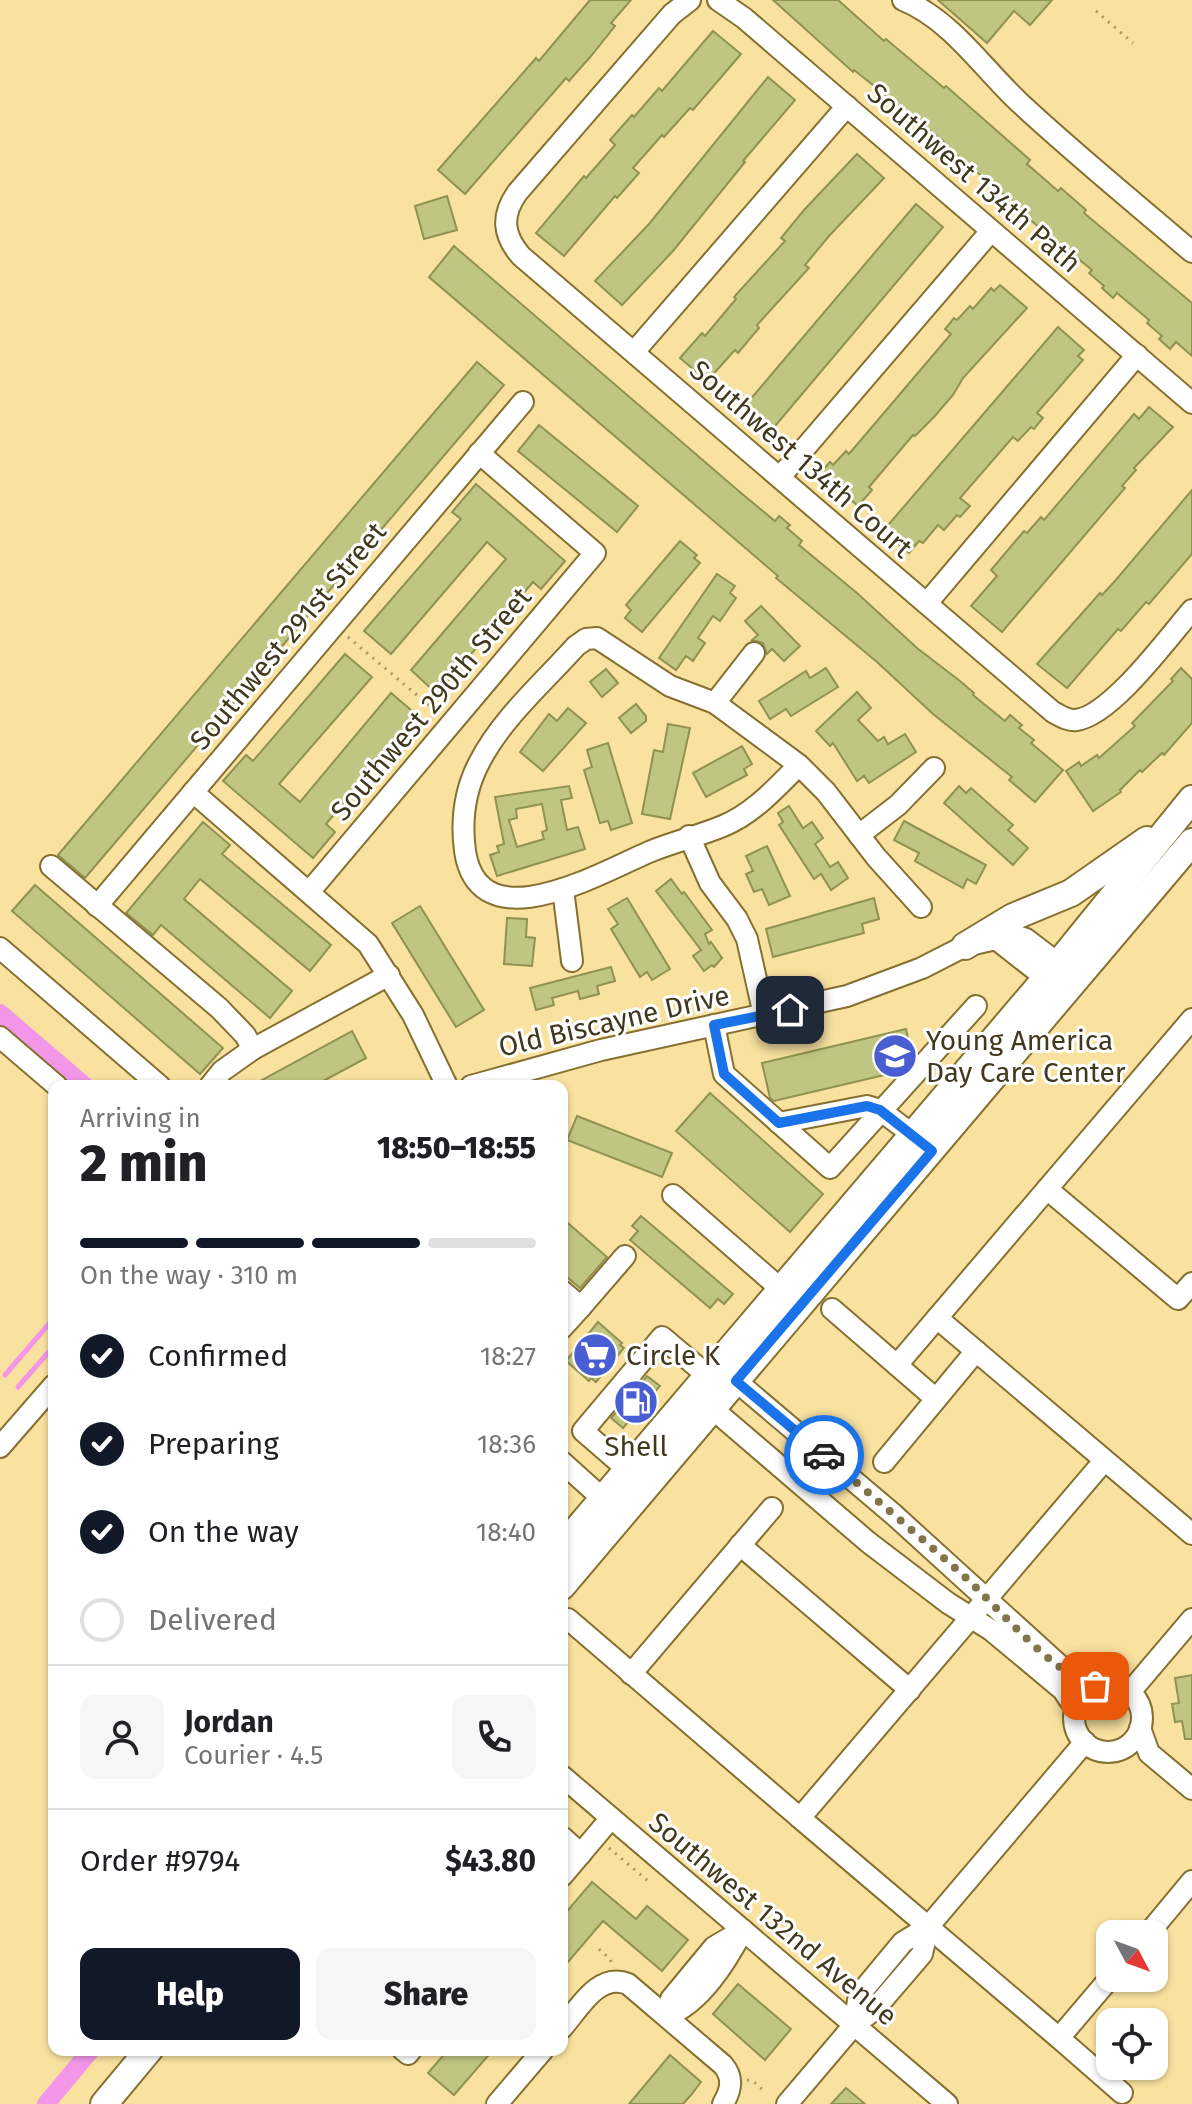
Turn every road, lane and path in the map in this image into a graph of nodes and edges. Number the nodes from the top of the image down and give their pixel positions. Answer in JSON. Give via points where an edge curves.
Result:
{"nodes":[{"id":1,"x":690,"y":0,"type":"edge"},
{"id":2,"x":718,"y":0,"type":"edge"},
{"id":3,"x":903,"y":0,"type":"edge"},
{"id":4,"x":1096,"y":11,"type":"dead end"},
{"id":5,"x":1133,"y":43,"type":"dead end"},
{"id":6,"x":847,"y":106,"type":"junction"},
{"id":7,"x":991,"y":231,"type":"junction"},
{"id":8,"x":1192,"y":252,"type":"edge"},
{"id":9,"x":634,"y":352,"type":"junction"},
{"id":10,"x":1137,"y":355,"type":"junction"},
{"id":11,"x":523,"y":402,"type":"dead end"},
{"id":12,"x":1192,"y":403,"type":"edge"},
{"id":13,"x":479,"y":453,"type":"junction"},
{"id":14,"x":780,"y":477,"type":"junction"},
{"id":15,"x":927,"y":603,"type":"junction"},
{"id":16,"x":1188,"y":625,"type":"edge"},
{"id":17,"x":345,"y":635,"type":"dead end"},
{"id":18,"x":754,"y":653,"type":"dead end"},
{"id":19,"x":715,"y":703,"type":"junction"},
{"id":20,"x":440,"y":714,"type":"dead end"},
{"id":21,"x":799,"y":765,"type":"junction"},
{"id":22,"x":934,"y":768,"type":"dead end"},
{"id":23,"x":193,"y":792,"type":"junction"},
{"id":24,"x":1192,"y":799,"type":"edge"},
{"id":25,"x":1174,"y":823,"type":"junction"},
{"id":26,"x":859,"y":835,"type":"junction"},
{"id":27,"x":689,"y":836,"type":"junction"},
{"id":28,"x":1192,"y":842,"type":"edge"},
{"id":29,"x":51,"y":866,"type":"dead end"},
{"id":30,"x":563,"y":889,"type":"junction"},
{"id":31,"x":310,"y":891,"type":"junction"},
{"id":32,"x":97,"y":906,"type":"junction"},
{"id":33,"x":921,"y":907,"type":"dead end"},
{"id":34,"x":965,"y":946,"type":"junction"},
{"id":35,"x":0,"y":948,"type":"edge"},
{"id":36,"x":572,"y":961,"type":"dead end"},
{"id":37,"x":389,"y":975,"type":"junction"},
{"id":38,"x":1062,"y":978,"type":"junction"},
{"id":39,"x":976,"y":1006,"type":"dead end"},
{"id":40,"x":764,"y":1015,"type":"junction"},
{"id":41,"x":1192,"y":1019,"type":"edge"},
{"id":42,"x":714,"y":1025,"type":"junction"},
{"id":43,"x":0,"y":1037,"type":"edge"},
{"id":44,"x":253,"y":1049,"type":"junction"},
{"id":45,"x":50,"y":1080,"type":"edge"},
{"id":46,"x":153,"y":1080,"type":"edge"},
{"id":47,"x":215,"y":1080,"type":"edge"},
{"id":48,"x":444,"y":1080,"type":"edge"},
{"id":49,"x":492,"y":1080,"type":"edge"},
{"id":50,"x":880,"y":1110,"type":"junction"},
{"id":51,"x":779,"y":1123,"type":"junction"},
{"id":52,"x":922,"y":1143,"type":"junction"},
{"id":53,"x":1047,"y":1189,"type":"junction"},
{"id":54,"x":673,"y":1195,"type":"dead end"},
{"id":55,"x":625,"y":1256,"type":"dead end"},
{"id":56,"x":1192,"y":1283,"type":"edge"},
{"id":57,"x":782,"y":1290,"type":"junction"},
{"id":58,"x":568,"y":1296,"type":"edge"},
{"id":59,"x":1185,"y":1305,"type":"edge"},
{"id":60,"x":581,"y":1307,"type":"junction"},
{"id":61,"x":832,"y":1309,"type":"dead end"},
{"id":62,"x":937,"y":1318,"type":"junction"},
{"id":63,"x":568,"y":1321,"type":"edge"},
{"id":64,"x":976,"y":1351,"type":"junction"},
{"id":65,"x":897,"y":1365,"type":"junction"},
{"id":66,"x":708,"y":1376,"type":"junction"},
{"id":67,"x":736,"y":1381,"type":"junction"},
{"id":68,"x":48,"y":1392,"type":"edge"},
{"id":69,"x":936,"y":1399,"type":"junction"},
{"id":70,"x":712,"y":1409,"type":"junction"},
{"id":71,"x":0,"y":1447,"type":"edge"},
{"id":72,"x":1104,"y":1461,"type":"junction"},
{"id":73,"x":884,"y":1462,"type":"dead end"},
{"id":74,"x":568,"y":1467,"type":"edge"},
{"id":75,"x":628,"y":1470,"type":"junction"},
{"id":76,"x":603,"y":1499,"type":"junction"},
{"id":77,"x":772,"y":1508,"type":"dead end"},
{"id":78,"x":893,"y":1514,"type":"junction"},
{"id":79,"x":1192,"y":1534,"type":"edge"},
{"id":80,"x":568,"y":1540,"type":"edge"},
{"id":81,"x":868,"y":1542,"type":"junction"},
{"id":82,"x":740,"y":1545,"type":"junction"},
{"id":83,"x":568,"y":1579,"type":"edge"},
{"id":84,"x":987,"y":1600,"type":"junction"},
{"id":85,"x":971,"y":1618,"type":"junction"},
{"id":86,"x":568,"y":1619,"type":"dead end"},
{"id":87,"x":1192,"y":1619,"type":"edge"},
{"id":88,"x":631,"y":1674,"type":"junction"},
{"id":89,"x":1095,"y":1686,"type":"junction"},
{"id":90,"x":910,"y":1690,"type":"junction"},
{"id":91,"x":1130,"y":1692,"type":"junction"},
{"id":92,"x":1075,"y":1708,"type":"junction"},
{"id":93,"x":1140,"y":1728,"type":"junction"},
{"id":94,"x":1085,"y":1742,"type":"junction"},
{"id":95,"x":1123,"y":1748,"type":"junction"},
{"id":96,"x":1149,"y":1753,"type":"junction"},
{"id":97,"x":568,"y":1781,"type":"edge"},
{"id":98,"x":1192,"y":1789,"type":"edge"},
{"id":99,"x":611,"y":1818,"type":"junction"},
{"id":100,"x":800,"y":1818,"type":"junction"},
{"id":101,"x":596,"y":1837,"type":"junction"},
{"id":102,"x":568,"y":1842,"type":"edge"},
{"id":103,"x":581,"y":1854,"type":"junction"},
{"id":104,"x":568,"y":1869,"type":"edge"},
{"id":105,"x":648,"y":1881,"type":"dead end"},
{"id":106,"x":1192,"y":1881,"type":"edge"},
{"id":107,"x":1160,"y":1920,"type":"edge"},
{"id":108,"x":928,"y":1927,"type":"junction"},
{"id":109,"x":743,"y":1930,"type":"junction"},
{"id":110,"x":599,"y":1949,"type":"dead end"},
{"id":111,"x":610,"y":1959,"type":"dead end"},
{"id":112,"x":1098,"y":1992,"type":"edge"},
{"id":113,"x":667,"y":2016,"type":"junction"},
{"id":114,"x":568,"y":2021,"type":"edge"},
{"id":115,"x":854,"y":2025,"type":"junction"},
{"id":116,"x":1059,"y":2038,"type":"junction"},
{"id":117,"x":538,"y":2056,"type":"edge"},
{"id":118,"x":143,"y":2058,"type":"edge"},
{"id":119,"x":753,"y":2081,"type":"dead end"},
{"id":120,"x":763,"y":2090,"type":"dead end"},
{"id":121,"x":1122,"y":2093,"type":"dead end"},
{"id":122,"x":104,"y":2104,"type":"edge"},
{"id":123,"x":497,"y":2104,"type":"edge"},
{"id":124,"x":723,"y":2104,"type":"edge"},
{"id":125,"x":787,"y":2104,"type":"edge"},
{"id":126,"x":947,"y":2104,"type":"edge"}],
"edges":[{"from":1,"to":9,"type":"street","name":"Southwest 134th Court","via":[[672,14],[510,204],[506,231],[521,256]]},
{"from":2,"to":6,"type":"street","name":"Southwest 134th Path"},
{"from":3,"to":8,"type":"street","via":[[928,12],[1020,103]]},
{"from":4,"to":5,"type":"path"},
{"from":6,"to":7,"type":"street","name":"Southwest 134th Path"},
{"from":6,"to":9,"type":"street"},
{"from":7,"to":10,"type":"street","name":"Southwest 134th Path"},
{"from":7,"to":14,"type":"street"},
{"from":9,"to":14,"type":"street","name":"Southwest 134th Court"},
{"from":10,"to":12,"type":"street","name":"Southwest 134th Path"},
{"from":10,"to":15,"type":"street"},
{"from":11,"to":13,"type":"street","name":"Southwest 291st Street"},
{"from":13,"to":23,"type":"street","name":"Southwest 291st Street"},
{"from":13,"to":31,"type":"street","name":"Southwest 290th Street","via":[[595,553]]},
{"from":14,"to":15,"type":"street","name":"Southwest 134th Court"},
{"from":15,"to":16,"type":"street","name":"Southwest 134th Court","via":[[1037,700],[1069,720],[1102,710]]},
{"from":17,"to":20,"type":"path"},
{"from":18,"to":19,"type":"street"},
{"from":19,"to":21,"type":"street"},
{"from":19,"to":30,"type":"street","via":[[670,686],[597,638],[586,639],[494,739],[479,762],[463,819],[470,873],[478,885],[502,898]]},
{"from":21,"to":26,"type":"street"},
{"from":21,"to":27,"type":"street","via":[[740,817]]},
{"from":22,"to":26,"type":"street"},
{"from":23,"to":31,"type":"street"},
{"from":23,"to":32,"type":"street","name":"Southwest 291st Street"},
{"from":24,"to":25,"type":"main road"},
{"from":25,"to":34,"type":"main road","via":[[1071,893],[1013,917]]},
{"from":25,"to":38,"type":"main road"},
{"from":26,"to":33,"type":"street"},
{"from":27,"to":30,"type":"street"},
{"from":27,"to":40,"type":"street","via":[[710,883],[747,939]]},
{"from":28,"to":38,"type":"main road"},
{"from":29,"to":32,"type":"street"},
{"from":30,"to":36,"type":"street"},
{"from":31,"to":37,"type":"street","via":[[357,933]]},
{"from":32,"to":44,"type":"street","via":[[235,1023]]},
{"from":34,"to":38,"type":"street","name":"Old Biscayne Drive","via":[[1017,936]]},
{"from":34,"to":40,"type":"street","name":"Old Biscayne Drive","via":[[870,989]]},
{"from":35,"to":46,"type":"street"},
{"from":37,"to":44,"type":"street"},
{"from":37,"to":48,"type":"street"},
{"from":38,"to":52,"type":"main road"},
{"from":39,"to":50,"type":"street"},
{"from":40,"to":42,"type":"street","name":"Old Biscayne Drive"},
{"from":41,"to":53,"type":"street"},
{"from":42,"to":49,"type":"street","name":"Old Biscayne Drive"},
{"from":42,"to":51,"type":"street","via":[[724,1074]]},
{"from":43,"to":45,"type":"street"},
{"from":44,"to":47,"type":"street"},
{"from":50,"to":51,"type":"street","via":[[867,1106]]},
{"from":50,"to":51,"type":"street","via":[[830,1168]]},
{"from":50,"to":52,"type":"street"},
{"from":52,"to":57,"type":"main road"},
{"from":52,"to":67,"type":"main road"},
{"from":53,"to":59,"type":"street"},
{"from":53,"to":62,"type":"street"},
{"from":54,"to":57,"type":"street"},
{"from":55,"to":60,"type":"street"},
{"from":56,"to":59,"type":"street"},
{"from":57,"to":66,"type":"main road"},
{"from":58,"to":60,"type":"street"},
{"from":60,"to":63,"type":"street"},
{"from":61,"to":65,"type":"street"},
{"from":62,"to":64,"type":"street"},
{"from":62,"to":65,"type":"street"},
{"from":64,"to":69,"type":"street"},
{"from":64,"to":72,"type":"street"},
{"from":65,"to":69,"type":"street"},
{"from":66,"to":67,"type":"street"},
{"from":66,"to":70,"type":"street"},
{"from":66,"to":75,"type":"main road"},
{"from":66,"to":75,"type":"street","via":[[662,1337],[583,1431]]},
{"from":67,"to":70,"type":"main road"},
{"from":67,"to":78,"type":"street"},
{"from":68,"to":71,"type":"street"},
{"from":69,"to":73,"type":"street"},
{"from":70,"to":81,"type":"street"},
{"from":70,"to":83,"type":"main road"},
{"from":72,"to":79,"type":"street"},
{"from":72,"to":84,"type":"street"},
{"from":74,"to":76,"type":"street"},
{"from":75,"to":76,"type":"main road"},
{"from":76,"to":80,"type":"main road"},
{"from":77,"to":82,"type":"street"},
{"from":78,"to":81,"type":"street"},
{"from":78,"to":84,"type":"street"},
{"from":81,"to":85,"type":"street"},
{"from":82,"to":88,"type":"street"},
{"from":82,"to":90,"type":"street"},
{"from":84,"to":85,"type":"street"},
{"from":84,"to":89,"type":"street","via":[[1069,1674]]},
{"from":85,"to":90,"type":"street"},
{"from":85,"to":92,"type":"street","via":[[1063,1690]]},
{"from":86,"to":88,"type":"street"},
{"from":87,"to":91,"type":"street"},
{"from":88,"to":100,"type":"street"},
{"from":89,"to":91,"type":"street","via":[[1113,1684]]},
{"from":89,"to":92,"type":"street"},
{"from":90,"to":100,"type":"street"},
{"from":91,"to":93,"type":"street","via":[[1139,1705]]},
{"from":92,"to":94,"type":"street","via":[[1075,1727]]},
{"from":93,"to":95,"type":"street"},
{"from":93,"to":96,"type":"street"},
{"from":94,"to":95,"type":"street","via":[[1103,1751]]},
{"from":94,"to":108,"type":"street"},
{"from":95,"to":96,"type":"street"},
{"from":96,"to":98,"type":"street"},
{"from":97,"to":99,"type":"street","name":"Southwest 132nd Avenue"},
{"from":99,"to":101,"type":"street"},
{"from":99,"to":109,"type":"street","name":"Southwest 132nd Avenue"},
{"from":100,"to":108,"type":"street"},
{"from":101,"to":103,"type":"street"},
{"from":101,"to":105,"type":"path"},
{"from":102,"to":103,"type":"street"},
{"from":103,"to":104,"type":"street"},
{"from":106,"to":107,"type":"street"},
{"from":108,"to":115,"type":"street","via":[[903,1942],[859,1995]]},
{"from":108,"to":116,"type":"street"},
{"from":109,"to":113,"type":"street","via":[[714,1947],[671,1999]]},
{"from":109,"to":115,"type":"street","name":"Southwest 132nd Avenue"},
{"from":110,"to":111,"type":"path"},
{"from":112,"to":116,"type":"street"},
{"from":113,"to":114,"type":"street","via":[[628,1984],[612,1981],[599,1986]]},
{"from":113,"to":124,"type":"street","via":[[727,2070],[731,2085]]},
{"from":115,"to":125,"type":"street"},
{"from":115,"to":126,"type":"street","name":"Southwest 132nd Avenue"},
{"from":116,"to":121,"type":"street"},
{"from":117,"to":123,"type":"street"},
{"from":118,"to":122,"type":"main road"},
{"from":119,"to":120,"type":"path"}]}
